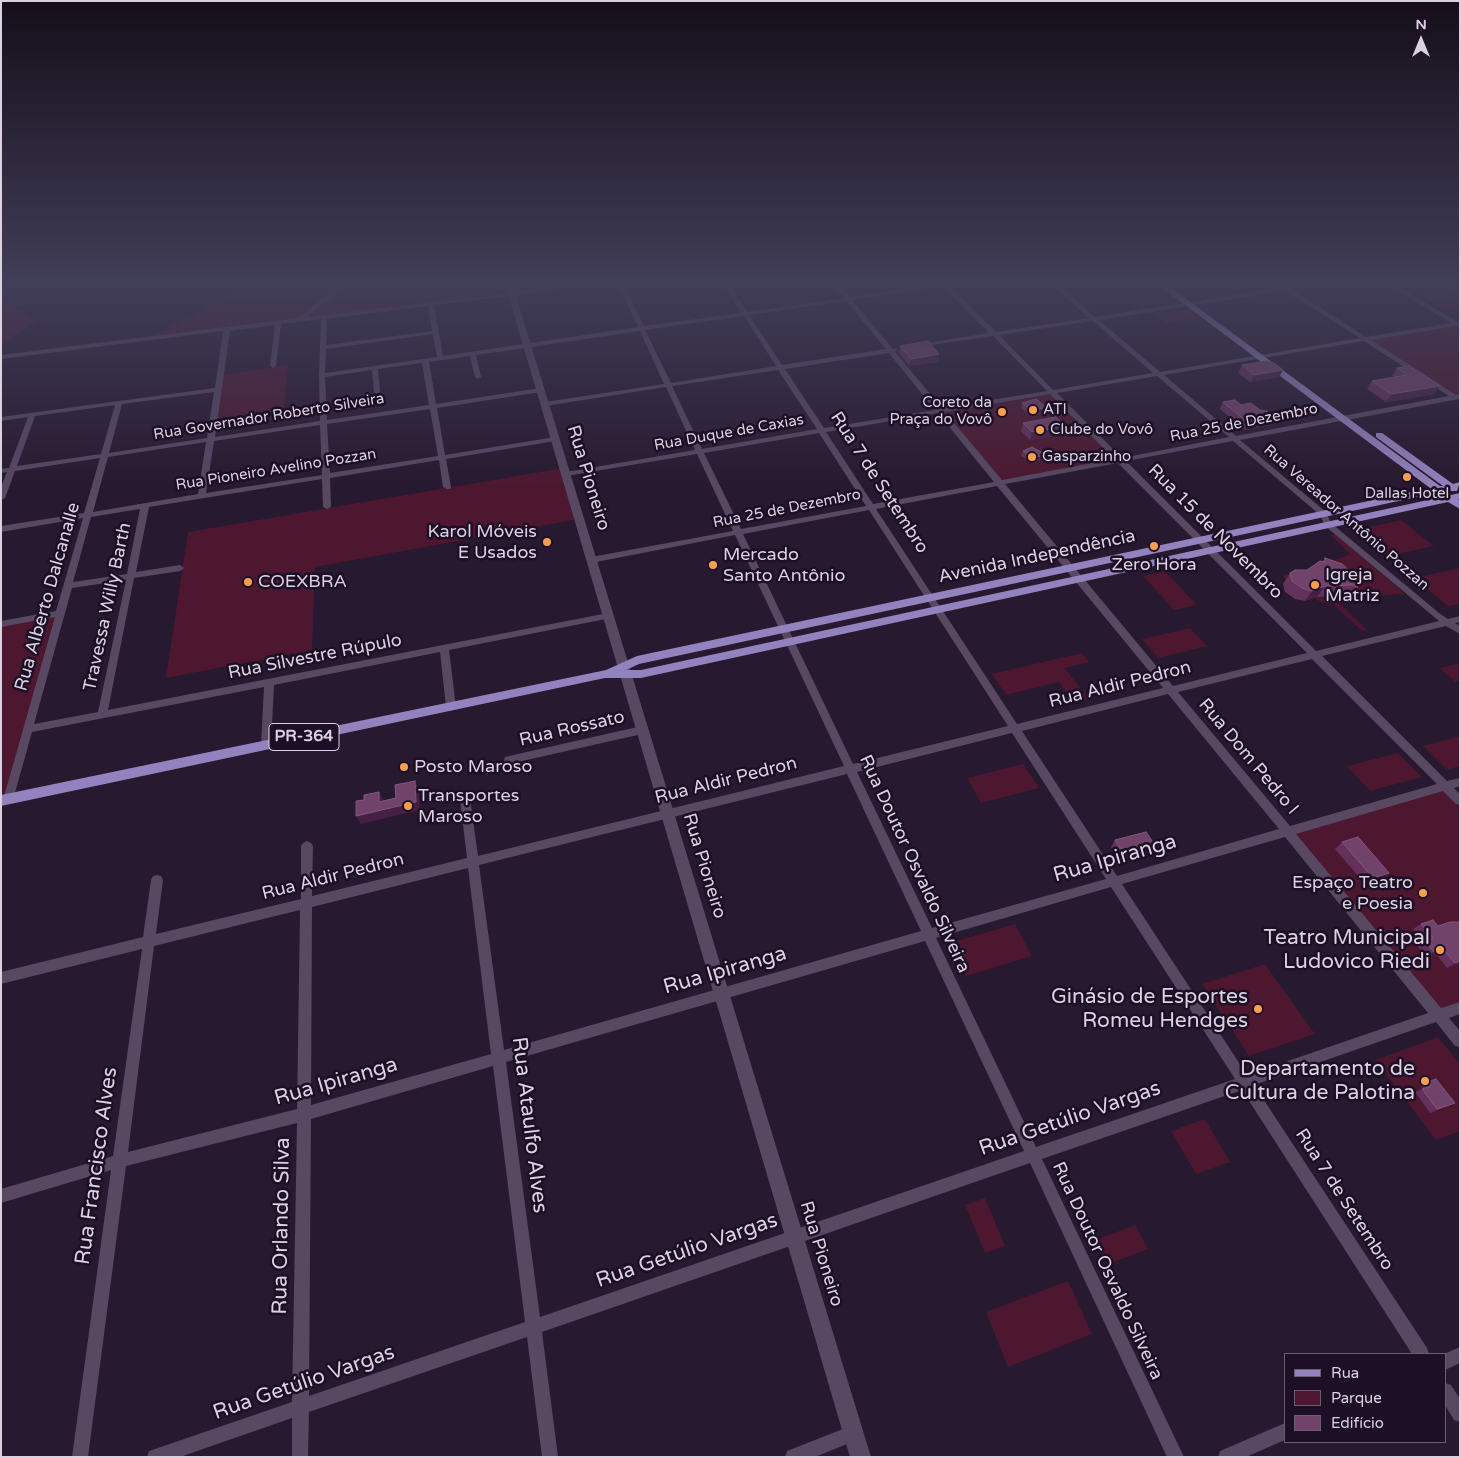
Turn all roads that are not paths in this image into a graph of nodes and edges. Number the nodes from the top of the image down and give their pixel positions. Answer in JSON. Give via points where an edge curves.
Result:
{"nodes":[{"id":1,"x":17,"y":355,"type":"edge"},
{"id":2,"x":224,"y":355,"type":"edge"},
{"id":3,"x":274,"y":355,"type":"edge"},
{"id":4,"x":323,"y":355,"type":"edge"},
{"id":5,"x":464,"y":355,"type":"edge"},
{"id":6,"x":473,"y":355,"type":"edge"},
{"id":7,"x":530,"y":355,"type":"edge"},
{"id":8,"x":654,"y":355,"type":"edge"},
{"id":9,"x":772,"y":355,"type":"edge"},
{"id":10,"x":857,"y":355,"type":"edge"},
{"id":11,"x":894,"y":355,"type":"edge"},
{"id":12,"x":1015,"y":355,"type":"edge"},
{"id":13,"x":1136,"y":355,"type":"edge"},
{"id":14,"x":1263,"y":355,"type":"edge"},
{"id":15,"x":1270,"y":355,"type":"edge"},
{"id":16,"x":1391,"y":355,"type":"edge"},
{"id":17,"x":1258,"y":356,"type":"junction"},
{"id":18,"x":1,"y":357,"type":"edge"},
{"id":19,"x":440,"y":358,"type":"joint"},
{"id":20,"x":425,"y":360,"type":"junction"},
{"id":21,"x":273,"y":366,"type":"dead end"},
{"id":22,"x":375,"y":367,"type":"junction"},
{"id":23,"x":780,"y":367,"type":"junction"},
{"id":24,"x":1157,"y":373,"type":"junction"},
{"id":25,"x":322,"y":375,"type":"junction"},
{"id":26,"x":478,"y":377,"type":"dead end"},
{"id":27,"x":668,"y":384,"type":"junction"},
{"id":28,"x":219,"y":389,"type":"junction"},
{"id":29,"x":540,"y":390,"type":"junction"},
{"id":30,"x":377,"y":392,"type":"dead end"},
{"id":31,"x":1052,"y":392,"type":"junction"},
{"id":32,"x":1458,"y":398,"type":"edge"},
{"id":33,"x":119,"y":403,"type":"junction"},
{"id":34,"x":544,"y":404,"type":"junction"},
{"id":35,"x":433,"y":406,"type":"junction"},
{"id":36,"x":940,"y":411,"type":"junction"},
{"id":37,"x":32,"y":415,"type":"junction"},
{"id":38,"x":1353,"y":416,"type":"junction"},
{"id":39,"x":1342,"y":418,"type":"junction"},
{"id":40,"x":1,"y":420,"type":"edge"},
{"id":41,"x":323,"y":423,"type":"junction"},
{"id":42,"x":821,"y":431,"type":"junction"},
{"id":43,"x":555,"y":439,"type":"junction"},
{"id":44,"x":1234,"y":439,"type":"junction"},
{"id":45,"x":210,"y":440,"type":"junction"},
{"id":46,"x":1402,"y":451,"type":"junction"},
{"id":47,"x":699,"y":452,"type":"junction"},
{"id":48,"x":1390,"y":454,"type":"junction"},
{"id":49,"x":104,"y":456,"type":"junction"},
{"id":50,"x":441,"y":457,"type":"junction"},
{"id":51,"x":1120,"y":460,"type":"junction"},
{"id":52,"x":12,"y":470,"type":"junction"},
{"id":53,"x":1,"y":471,"type":"edge"},
{"id":54,"x":566,"y":474,"type":"junction"},
{"id":55,"x":325,"y":476,"type":"junction"},
{"id":56,"x":1000,"y":483,"type":"junction"},
{"id":57,"x":1455,"y":486,"type":"edge"},
{"id":58,"x":447,"y":487,"type":"dead end"},
{"id":59,"x":1438,"y":489,"type":"junction"},
{"id":60,"x":1456,"y":496,"type":"edge"},
{"id":61,"x":202,"y":497,"type":"junction"},
{"id":62,"x":1,"y":498,"type":"edge"},
{"id":63,"x":1384,"y":501,"type":"junction"},
{"id":64,"x":145,"y":506,"type":"junction"},
{"id":65,"x":1460,"y":506,"type":"edge"},
{"id":66,"x":327,"y":507,"type":"dead end"},
{"id":67,"x":871,"y":507,"type":"junction"},
{"id":68,"x":1395,"y":510,"type":"junction"},
{"id":69,"x":88,"y":515,"type":"junction"},
{"id":70,"x":1326,"y":519,"type":"junction"},
{"id":71,"x":1,"y":529,"type":"edge"},
{"id":72,"x":738,"y":532,"type":"junction"},
{"id":73,"x":1200,"y":540,"type":"junction"},
{"id":74,"x":1210,"y":550,"type":"junction"},
{"id":75,"x":591,"y":560,"type":"junction"},
{"id":76,"x":180,"y":568,"type":"dead end"},
{"id":77,"x":1070,"y":568,"type":"junction"},
{"id":78,"x":130,"y":576,"type":"junction"},
{"id":79,"x":1079,"y":579,"type":"junction"},
{"id":80,"x":68,"y":586,"type":"junction"},
{"id":81,"x":929,"y":598,"type":"junction"},
{"id":82,"x":937,"y":610,"type":"junction"},
{"id":83,"x":61,"y":613,"type":"junction"},
{"id":84,"x":608,"y":616,"type":"junction"},
{"id":85,"x":1460,"y":619,"type":"edge"},
{"id":86,"x":1449,"y":622,"type":"junction"},
{"id":87,"x":1,"y":624,"type":"edge"},
{"id":88,"x":783,"y":629,"type":"junction"},
{"id":89,"x":1460,"y":631,"type":"edge"},
{"id":90,"x":790,"y":642,"type":"junction"},
{"id":91,"x":444,"y":648,"type":"junction"},
{"id":92,"x":1314,"y":655,"type":"junction"},
{"id":93,"x":624,"y":670,"type":"junction"},
{"id":94,"x":269,"y":682,"type":"junction"},
{"id":95,"x":1171,"y":690,"type":"junction"},
{"id":96,"x":451,"y":707,"type":"junction"},
{"id":97,"x":102,"y":715,"type":"junction"},
{"id":98,"x":1014,"y":728,"type":"junction"},
{"id":99,"x":28,"y":729,"type":"junction"},
{"id":100,"x":642,"y":730,"type":"junction"},
{"id":101,"x":266,"y":745,"type":"junction"},
{"id":102,"x":509,"y":760,"type":"dead end"},
{"id":103,"x":850,"y":769,"type":"junction"},
{"id":104,"x":1460,"y":782,"type":"edge"},
{"id":105,"x":1445,"y":786,"type":"junction"},
{"id":106,"x":466,"y":799,"type":"dead end"},
{"id":107,"x":5,"y":800,"type":"edge"},
{"id":108,"x":1460,"y":801,"type":"edge"},
{"id":109,"x":668,"y":814,"type":"junction"},
{"id":110,"x":1288,"y":832,"type":"junction"},
{"id":111,"x":307,"y":846,"type":"dead end"},
{"id":112,"x":474,"y":860,"type":"junction"},
{"id":113,"x":157,"y":880,"type":"dead end"},
{"id":114,"x":1114,"y":882,"type":"junction"},
{"id":115,"x":306,"y":902,"type":"junction"},
{"id":116,"x":928,"y":935,"type":"junction"},
{"id":117,"x":150,"y":941,"type":"junction"},
{"id":118,"x":1,"y":978,"type":"edge"},
{"id":119,"x":722,"y":994,"type":"junction"},
{"id":120,"x":1460,"y":1008,"type":"edge"},
{"id":121,"x":1438,"y":1015,"type":"junction"},
{"id":122,"x":1460,"y":1041,"type":"edge"},
{"id":123,"x":499,"y":1058,"type":"junction"},
{"id":124,"x":1244,"y":1082,"type":"junction"},
{"id":125,"x":304,"y":1114,"type":"junction"},
{"id":126,"x":1032,"y":1155,"type":"junction"},
{"id":127,"x":119,"y":1161,"type":"junction"},
{"id":128,"x":1,"y":1196,"type":"edge"},
{"id":129,"x":795,"y":1237,"type":"junction"},
{"id":130,"x":534,"y":1326,"type":"junction"},
{"id":131,"x":1420,"y":1353,"type":"edge"},
{"id":132,"x":1460,"y":1355,"type":"edge"},
{"id":133,"x":1446,"y":1362,"type":"edge"},
{"id":134,"x":1446,"y":1393,"type":"edge"},
{"id":135,"x":301,"y":1406,"type":"junction"},
{"id":136,"x":1460,"y":1414,"type":"edge"},
{"id":137,"x":1284,"y":1431,"type":"edge"},
{"id":138,"x":853,"y":1433,"type":"junction"},
{"id":139,"x":80,"y":1457,"type":"edge"},
{"id":140,"x":155,"y":1457,"type":"edge"},
{"id":141,"x":300,"y":1457,"type":"edge"},
{"id":142,"x":550,"y":1457,"type":"edge"},
{"id":143,"x":793,"y":1457,"type":"edge"},
{"id":144,"x":861,"y":1457,"type":"edge"},
{"id":145,"x":1176,"y":1457,"type":"edge"},
{"id":146,"x":1226,"y":1457,"type":"edge"}],
"edges":[{"from":1,"to":18,"type":"street"},
{"from":2,"to":28,"type":"street"},
{"from":3,"to":21,"type":"street"},
{"from":4,"to":25,"type":"street"},
{"from":5,"to":19,"type":"street"},
{"from":6,"to":26,"type":"street"},
{"from":7,"to":29,"type":"street","name":"Rua Pioneiro"},
{"from":8,"to":27,"type":"street","name":"Rua Doutor Osvaldo Silveira"},
{"from":9,"to":23,"type":"street","name":"Rua 7 de Setembro"},
{"from":10,"to":23,"type":"street"},
{"from":11,"to":36,"type":"street","name":"Rua Dom Pedro I"},
{"from":12,"to":31,"type":"street","name":"Rua 15 de Novembro"},
{"from":13,"to":24,"type":"street","name":"Rua Vereador Antônio Pozzan"},
{"from":14,"to":17,"type":"street","name":"Rua Duque de Caxias"},
{"from":15,"to":38,"type":"main road"},
{"from":16,"to":32,"type":"street"},
{"from":17,"to":24,"type":"street","name":"Rua Duque de Caxias"},
{"from":17,"to":39,"type":"main road"},
{"from":19,"to":20,"type":"street"},
{"from":20,"to":22,"type":"street"},
{"from":20,"to":35,"type":"street"},
{"from":22,"to":25,"type":"street"},
{"from":22,"to":30,"type":"street"},
{"from":23,"to":27,"type":"street"},
{"from":23,"to":42,"type":"street","name":"Rua 7 de Setembro"},
{"from":24,"to":31,"type":"street","name":"Rua Duque de Caxias"},
{"from":24,"to":44,"type":"street","name":"Rua Vereador Antônio Pozzan"},
{"from":25,"to":41,"type":"street"},
{"from":27,"to":34,"type":"street"},
{"from":27,"to":47,"type":"street","name":"Rua Doutor Osvaldo Silveira"},
{"from":28,"to":33,"type":"street"},
{"from":28,"to":45,"type":"street"},
{"from":29,"to":34,"type":"street","name":"Rua Pioneiro"},
{"from":29,"to":35,"type":"street","name":"Rua Governador Roberto Silveira"},
{"from":31,"to":36,"type":"street","name":"Rua Duque de Caxias"},
{"from":31,"to":51,"type":"street","name":"Rua 15 de Novembro"},
{"from":32,"to":38,"type":"street","name":"Rua 25 de Dezembro"},
{"from":33,"to":37,"type":"street"},
{"from":33,"to":49,"type":"street","name":"Rua Alberto Dalcanalle"},
{"from":34,"to":43,"type":"street","name":"Rua Pioneiro"},
{"from":35,"to":41,"type":"street","name":"Rua Governador Roberto Silveira"},
{"from":35,"to":50,"type":"street"},
{"from":36,"to":42,"type":"street","name":"Rua Duque de Caxias"},
{"from":36,"to":56,"type":"street","name":"Rua Dom Pedro I"},
{"from":37,"to":40,"type":"street"},
{"from":37,"to":52,"type":"street"},
{"from":38,"to":39,"type":"street","name":"Rua 25 de Dezembro"},
{"from":38,"to":46,"type":"main road"},
{"from":39,"to":44,"type":"street","name":"Rua 25 de Dezembro"},
{"from":39,"to":48,"type":"main road"},
{"from":41,"to":45,"type":"street","name":"Rua Governador Roberto Silveira"},
{"from":41,"to":55,"type":"street"},
{"from":42,"to":47,"type":"street","name":"Rua Duque de Caxias"},
{"from":42,"to":67,"type":"street","name":"Rua 7 de Setembro"},
{"from":43,"to":50,"type":"street","name":"Rua Pioneiro Avelino Pozzan"},
{"from":43,"to":54,"type":"street","name":"Rua Pioneiro"},
{"from":44,"to":51,"type":"street","name":"Rua 25 de Dezembro"},
{"from":44,"to":70,"type":"street","name":"Rua Vereador Antônio Pozzan"},
{"from":45,"to":49,"type":"street","name":"Rua Governador Roberto Silveira"},
{"from":45,"to":61,"type":"street"},
{"from":46,"to":48,"type":"main road"},
{"from":46,"to":57,"type":"main road"},
{"from":47,"to":54,"type":"street","name":"Rua Duque de Caxias"},
{"from":47,"to":72,"type":"street","name":"Rua Doutor Osvaldo Silveira"},
{"from":48,"to":59,"type":"main road"},
{"from":49,"to":52,"type":"street","name":"Rua Governador Roberto Silveira"},
{"from":49,"to":69,"type":"street","name":"Rua Alberto Dalcanalle"},
{"from":50,"to":55,"type":"street","name":"Rua Pioneiro Avelino Pozzan"},
{"from":50,"to":58,"type":"street"},
{"from":51,"to":56,"type":"street","name":"Rua 25 de Dezembro"},
{"from":51,"to":73,"type":"street","name":"Rua 15 de Novembro"},
{"from":52,"to":53,"type":"street","name":"Rua Governador Roberto Silveira"},
{"from":52,"to":62,"type":"street"},
{"from":54,"to":75,"type":"street","name":"Rua Pioneiro"},
{"from":55,"to":61,"type":"street","name":"Rua Pioneiro Avelino Pozzan"},
{"from":55,"to":66,"type":"street"},
{"from":56,"to":67,"type":"street","name":"Rua 25 de Dezembro"},
{"from":56,"to":77,"type":"street","name":"Rua Dom Pedro I"},
{"from":57,"to":59,"type":"main road","name":"Avenida Independência"},
{"from":57,"to":60,"type":"main road"},
{"from":59,"to":60,"type":"main road"},
{"from":59,"to":63,"type":"main road","name":"Avenida Independência"},
{"from":60,"to":65,"type":"main road"},
{"from":60,"to":68,"type":"main road","name":"Avenida Independência"},
{"from":61,"to":64,"type":"street","name":"Rua Pioneiro Avelino Pozzan"},
{"from":63,"to":68,"type":"main road"},
{"from":63,"to":70,"type":"main road","name":"Avenida Independência"},
{"from":64,"to":69,"type":"street","name":"Rua Pioneiro Avelino Pozzan"},
{"from":64,"to":78,"type":"street","name":"Travessa Willy Barth"},
{"from":67,"to":72,"type":"street","name":"Rua 25 de Dezembro"},
{"from":67,"to":81,"type":"street","name":"Rua 7 de Setembro"},
{"from":68,"to":70,"type":"main road","name":"Avenida Independência"},
{"from":69,"to":71,"type":"street","name":"Rua Pioneiro Avelino Pozzan"},
{"from":69,"to":80,"type":"street","name":"Rua Alberto Dalcanalle"},
{"from":70,"to":73,"type":"main road","name":"Avenida Independência"},
{"from":70,"to":74,"type":"main road","name":"Avenida Independência"},
{"from":70,"to":86,"type":"street","name":"Rua Vereador Antônio Pozzan","via":[[1436,615]]},
{"from":72,"to":75,"type":"street","name":"Rua 25 de Dezembro"},
{"from":72,"to":88,"type":"street","name":"Rua Doutor Osvaldo Silveira"},
{"from":73,"to":74,"type":"street","name":"Rua 15 de Novembro"},
{"from":73,"to":77,"type":"main road","name":"Avenida Independência"},
{"from":74,"to":79,"type":"main road","name":"Avenida Independência"},
{"from":74,"to":92,"type":"street","name":"Rua 15 de Novembro"},
{"from":75,"to":84,"type":"street","name":"Rua Pioneiro"},
{"from":76,"to":78,"type":"street"},
{"from":77,"to":79,"type":"street","name":"Rua Dom Pedro I"},
{"from":77,"to":81,"type":"main road","name":"Avenida Independência"},
{"from":78,"to":80,"type":"street"},
{"from":78,"to":97,"type":"street","name":"Travessa Willy Barth"},
{"from":79,"to":82,"type":"main road","name":"Avenida Independência"},
{"from":79,"to":95,"type":"street","name":"Rua Dom Pedro I"},
{"from":80,"to":83,"type":"street","name":"Rua Alberto Dalcanalle"},
{"from":81,"to":82,"type":"street","name":"Rua 7 de Setembro"},
{"from":81,"to":88,"type":"main road","name":"Avenida Independência"},
{"from":82,"to":90,"type":"main road","name":"Avenida Independência"},
{"from":82,"to":98,"type":"street","name":"Rua 7 de Setembro"},
{"from":83,"to":87,"type":"street"},
{"from":83,"to":99,"type":"street","name":"Rua Alberto Dalcanalle"},
{"from":84,"to":91,"type":"street","name":"Rua Silvestre Rúpulo"},
{"from":84,"to":93,"type":"street","name":"Rua Pioneiro"},
{"from":85,"to":86,"type":"street","name":"Rua Aldir Pedron"},
{"from":86,"to":89,"type":"street","name":"Rua Vereador Antônio Pozzan"},
{"from":86,"to":92,"type":"street","name":"Rua Aldir Pedron"},
{"from":88,"to":90,"type":"street","name":"Rua Doutor Osvaldo Silveira"},
{"from":88,"to":93,"type":"main road","name":"Avenida Independência","via":[[636,660]]},
{"from":90,"to":93,"type":"main road","name":"Avenida Independência","via":[[641,674]]},
{"from":90,"to":103,"type":"street","name":"Rua Doutor Osvaldo Silveira"},
{"from":91,"to":94,"type":"street","name":"Rua Silvestre Rúpulo"},
{"from":91,"to":96,"type":"street"},
{"from":92,"to":95,"type":"street","name":"Rua Aldir Pedron"},
{"from":92,"to":105,"type":"street","name":"Rua 15 de Novembro"},
{"from":93,"to":96,"type":"main road","number":"PR-364"},
{"from":93,"to":100,"type":"street","name":"Rua Pioneiro"},
{"from":94,"to":97,"type":"street","name":"Rua Silvestre Rúpulo"},
{"from":94,"to":101,"type":"street"},
{"from":95,"to":98,"type":"street","name":"Rua Aldir Pedron"},
{"from":95,"to":110,"type":"street","name":"Rua Dom Pedro I"},
{"from":96,"to":101,"type":"main road","number":"PR-364"},
{"from":97,"to":99,"type":"street","name":"Rua Silvestre Rúpulo"},
{"from":98,"to":103,"type":"street","name":"Rua Aldir Pedron"},
{"from":98,"to":114,"type":"street","name":"Rua 7 de Setembro"},
{"from":99,"to":107,"type":"street","name":"Rua Alberto Dalcanalle"},
{"from":100,"to":102,"type":"street","name":"Rua Rossato"},
{"from":100,"to":109,"type":"street","name":"Rua Pioneiro"},
{"from":101,"to":107,"type":"main road","number":"PR-364"},
{"from":103,"to":109,"type":"street","name":"Rua Aldir Pedron"},
{"from":103,"to":116,"type":"street","name":"Rua Doutor Osvaldo Silveira"},
{"from":104,"to":105,"type":"street","name":"Rua Ipiranga"},
{"from":105,"to":108,"type":"street","name":"Rua 15 de Novembro"},
{"from":105,"to":110,"type":"street","name":"Rua Ipiranga"},
{"from":106,"to":112,"type":"street","name":"Rua Ataulfo Alves"},
{"from":109,"to":112,"type":"street","name":"Rua Aldir Pedron"},
{"from":109,"to":119,"type":"street","name":"Rua Pioneiro"},
{"from":110,"to":114,"type":"street","name":"Rua Ipiranga"},
{"from":110,"to":121,"type":"street","name":"Rua Dom Pedro I"},
{"from":111,"to":115,"type":"street","name":"Rua Orlando Silva"},
{"from":112,"to":115,"type":"street","name":"Rua Aldir Pedron"},
{"from":112,"to":123,"type":"street","name":"Rua Ataulfo Alves"},
{"from":113,"to":117,"type":"street","name":"Rua Francisco Alves"},
{"from":114,"to":116,"type":"street","name":"Rua Ipiranga"},
{"from":114,"to":124,"type":"street","name":"Rua 7 de Setembro"},
{"from":115,"to":117,"type":"street","name":"Rua Aldir Pedron"},
{"from":115,"to":125,"type":"street","name":"Rua Orlando Silva"},
{"from":116,"to":119,"type":"street","name":"Rua Ipiranga"},
{"from":116,"to":126,"type":"street","name":"Rua Doutor Osvaldo Silveira"},
{"from":117,"to":118,"type":"street","name":"Rua Aldir Pedron"},
{"from":117,"to":127,"type":"street","name":"Rua Francisco Alves"},
{"from":119,"to":123,"type":"street","name":"Rua Ipiranga"},
{"from":119,"to":129,"type":"street","name":"Rua Pioneiro"},
{"from":120,"to":121,"type":"street","name":"Rua Getúlio Vargas"},
{"from":121,"to":122,"type":"street","name":"Rua Dom Pedro I"},
{"from":121,"to":124,"type":"street","name":"Rua Getúlio Vargas"},
{"from":123,"to":125,"type":"street","name":"Rua Ipiranga"},
{"from":123,"to":130,"type":"street","name":"Rua Ataulfo Alves"},
{"from":124,"to":126,"type":"street","name":"Rua Getúlio Vargas"},
{"from":124,"to":131,"type":"street","name":"Rua 7 de Setembro"},
{"from":125,"to":127,"type":"street","name":"Rua Ipiranga"},
{"from":125,"to":135,"type":"street","name":"Rua Orlando Silva"},
{"from":126,"to":129,"type":"street","name":"Rua Getúlio Vargas"},
{"from":126,"to":145,"type":"street","name":"Rua Doutor Osvaldo Silveira"},
{"from":127,"to":128,"type":"street","name":"Rua Ipiranga"},
{"from":127,"to":139,"type":"street","name":"Rua Francisco Alves"},
{"from":129,"to":130,"type":"street","name":"Rua Getúlio Vargas"},
{"from":129,"to":138,"type":"street","name":"Rua Pioneiro"},
{"from":130,"to":135,"type":"street","name":"Rua Getúlio Vargas"},
{"from":130,"to":142,"type":"street","name":"Rua Ataulfo Alves"},
{"from":132,"to":133,"type":"street"},
{"from":134,"to":136,"type":"street"},
{"from":135,"to":140,"type":"street","name":"Rua Getúlio Vargas"},
{"from":135,"to":141,"type":"street","name":"Rua Orlando Silva"},
{"from":137,"to":146,"type":"street"},
{"from":138,"to":143,"type":"street"},
{"from":138,"to":144,"type":"street","name":"Rua Pioneiro"}]}
